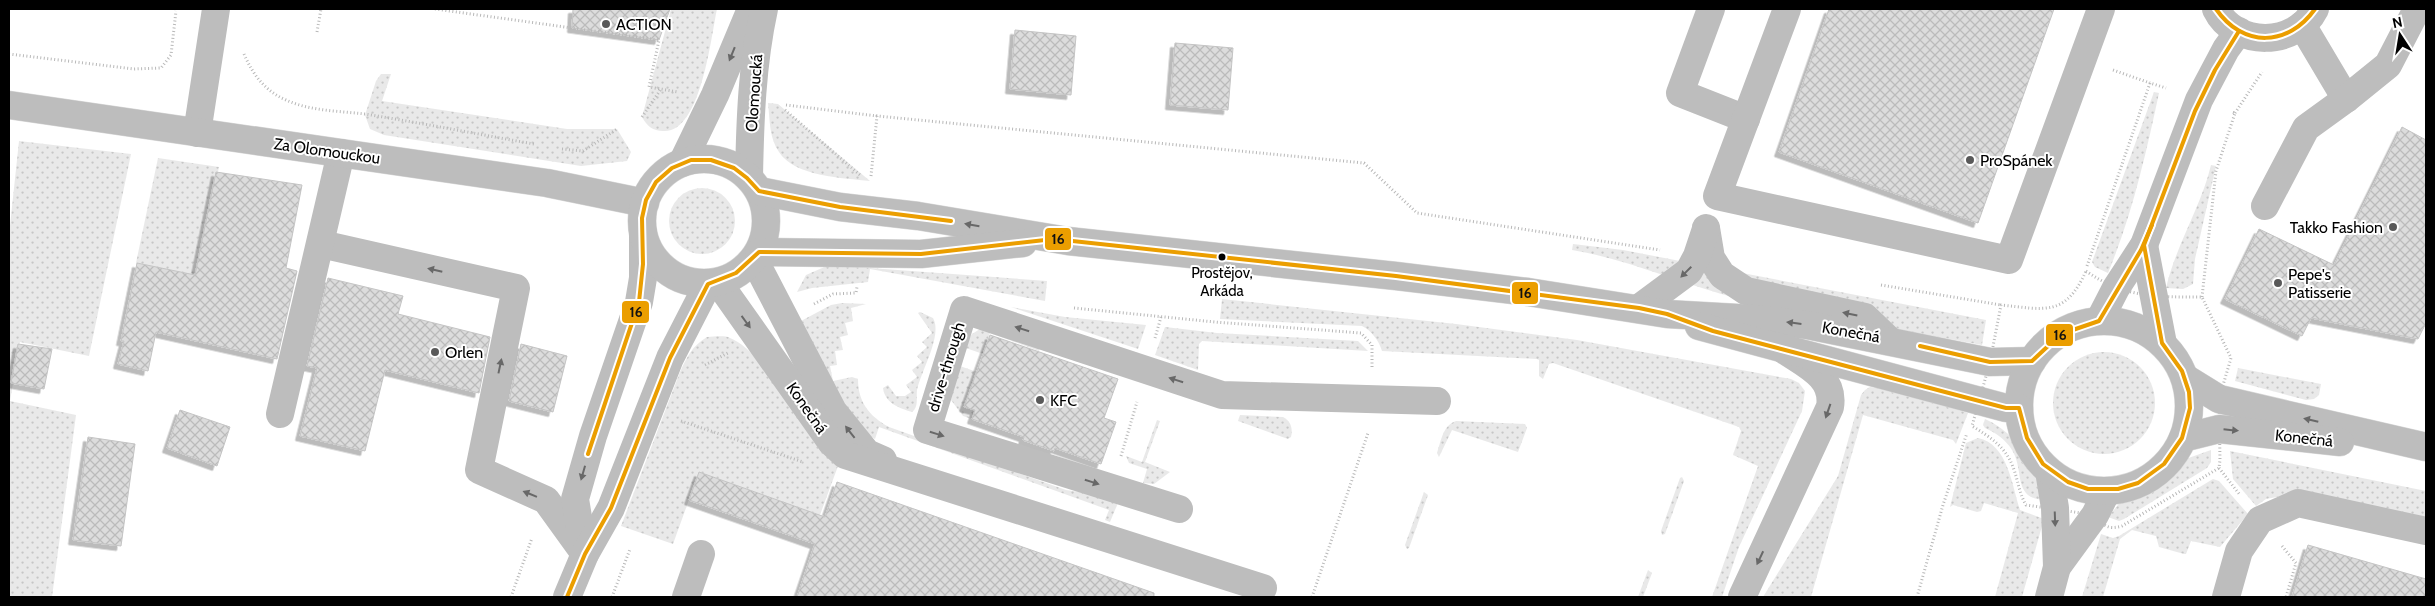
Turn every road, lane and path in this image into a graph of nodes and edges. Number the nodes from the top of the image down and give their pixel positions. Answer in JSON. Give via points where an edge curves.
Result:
{"nodes":[{"id":1,"x":216,"y":9,"type":"edge"},
{"id":2,"x":321,"y":9,"type":"edge"},
{"id":3,"x":435,"y":9,"type":"edge"},
{"id":4,"x":751,"y":9,"type":"edge"},
{"id":5,"x":764,"y":9,"type":"edge"},
{"id":6,"x":1711,"y":9,"type":"edge"},
{"id":7,"x":1787,"y":9,"type":"edge"},
{"id":8,"x":2101,"y":9,"type":"edge"},
{"id":9,"x":2216,"y":9,"type":"edge"},
{"id":10,"x":2417,"y":9,"type":"edge"},
{"id":11,"x":176,"y":11,"type":"dead end"},
{"id":12,"x":2308,"y":17,"type":"edge"},
{"id":13,"x":2238,"y":31,"type":"junction"},
{"id":14,"x":317,"y":32,"type":"dead end"},
{"id":15,"x":243,"y":52,"type":"dead end"},
{"id":16,"x":9,"y":54,"type":"edge"},
{"id":17,"x":661,"y":89,"type":"junction"},
{"id":18,"x":680,"y":92,"type":"dead end"},
{"id":19,"x":2346,"y":100,"type":"junction"},
{"id":20,"x":9,"y":105,"type":"edge"},
{"id":21,"x":877,"y":116,"type":"junction"},
{"id":22,"x":642,"y":118,"type":"dead end"},
{"id":23,"x":1746,"y":119,"type":"junction"},
{"id":24,"x":617,"y":129,"type":"dead end"},
{"id":25,"x":197,"y":133,"type":"junction"},
{"id":26,"x":542,"y":146,"type":"dead end"},
{"id":27,"x":561,"y":149,"type":"dead end"},
{"id":28,"x":341,"y":153,"type":"junction"},
{"id":29,"x":682,"y":163,"type":"junction"},
{"id":30,"x":754,"y":184,"type":"junction"},
{"id":31,"x":868,"y":196,"type":"junction"},
{"id":32,"x":1717,"y":196,"type":"junction"},
{"id":33,"x":645,"y":203,"type":"junction"},
{"id":34,"x":2265,"y":206,"type":"dead end"},
{"id":35,"x":1706,"y":228,"type":"junction"},
{"id":36,"x":643,"y":233,"type":"junction"},
{"id":37,"x":1575,"y":236,"type":"dead end"},
{"id":38,"x":1054,"y":239,"type":"junction"},
{"id":39,"x":321,"y":244,"type":"junction"},
{"id":40,"x":2144,"y":245,"type":"junction"},
{"id":41,"x":861,"y":254,"type":"junction"},
{"id":42,"x":756,"y":256,"type":"junction"},
{"id":43,"x":713,"y":283,"type":"junction"},
{"id":44,"x":2116,"y":288,"type":"junction"},
{"id":45,"x":2154,"y":297,"type":"junction"},
{"id":46,"x":1066,"y":307,"type":"dead end"},
{"id":47,"x":1639,"y":308,"type":"junction"},
{"id":48,"x":1668,"y":314,"type":"junction"},
{"id":49,"x":1162,"y":317,"type":"junction"},
{"id":50,"x":787,"y":319,"type":"junction"},
{"id":51,"x":2100,"y":321,"type":"junction"},
{"id":52,"x":1215,"y":322,"type":"dead end"},
{"id":53,"x":757,"y":337,"type":"junction"},
{"id":54,"x":1889,"y":340,"type":"junction"},
{"id":55,"x":2163,"y":344,"type":"junction"},
{"id":56,"x":1784,"y":350,"type":"junction"},
{"id":57,"x":670,"y":358,"type":"junction"},
{"id":58,"x":2032,"y":361,"type":"junction"},
{"id":59,"x":1990,"y":362,"type":"junction"},
{"id":60,"x":1146,"y":370,"type":"junction"},
{"id":61,"x":2185,"y":378,"type":"junction"},
{"id":62,"x":2219,"y":399,"type":"junction"},
{"id":63,"x":1437,"y":401,"type":"dead end"},
{"id":64,"x":1980,"y":401,"type":"junction"},
{"id":65,"x":2019,"y":408,"type":"junction"},
{"id":66,"x":280,"y":414,"type":"dead end"},
{"id":67,"x":1972,"y":426,"type":"junction"},
{"id":68,"x":2219,"y":429,"type":"junction"},
{"id":69,"x":2183,"y":438,"type":"junction"},
{"id":70,"x":2426,"y":447,"type":"edge"},
{"id":71,"x":2426,"y":452,"type":"edge"},
{"id":72,"x":2219,"y":468,"type":"dead end"},
{"id":73,"x":2049,"y":471,"type":"junction"},
{"id":74,"x":935,"y":483,"type":"junction"},
{"id":75,"x":2107,"y":491,"type":"junction"},
{"id":76,"x":1127,"y":493,"type":"junction"},
{"id":77,"x":2055,"y":508,"type":"junction"},
{"id":78,"x":1179,"y":509,"type":"dead end"},
{"id":79,"x":2095,"y":516,"type":"junction"},
{"id":80,"x":2426,"y":531,"type":"edge"},
{"id":81,"x":584,"y":554,"type":"junction"},
{"id":82,"x":701,"y":554,"type":"dead end"},
{"id":83,"x":2057,"y":567,"type":"junction"},
{"id":84,"x":1264,"y":588,"type":"dead end"},
{"id":85,"x":567,"y":597,"type":"edge"},
{"id":86,"x":686,"y":597,"type":"edge"},
{"id":87,"x":1742,"y":597,"type":"edge"},
{"id":88,"x":1917,"y":597,"type":"edge"},
{"id":89,"x":2049,"y":597,"type":"edge"},
{"id":90,"x":2226,"y":597,"type":"edge"}],
"edges":[{"from":1,"to":25,"type":"main road"},
{"from":2,"to":14,"type":"path"},
{"from":3,"to":17,"type":"path","via":[[659,40],[649,87]]},
{"from":4,"to":29,"type":"main road","name":"Olomoucká","one_way":true,"via":[[716,95]]},
{"from":5,"to":30,"type":"main road","name":"Olomoucká","via":[[758,35],[750,120]]},
{"from":6,"to":23,"type":"main road","via":[[1680,93]]},
{"from":7,"to":23,"type":"main road"},
{"from":8,"to":32,"type":"main road","via":[[2008,260]]},
{"from":9,"to":13,"type":"main road"},
{"from":10,"to":19,"type":"main road","via":[[2388,65]]},
{"from":11,"to":16,"type":"path","via":[[171,55],[161,68],[134,69]]},
{"from":12,"to":13,"type":"main road","via":[[2287,34],[2271,38],[2254,37]]},
{"from":12,"to":19,"type":"main road"},
{"from":13,"to":40,"type":"main road","via":[[2199,100]]},
{"from":15,"to":26,"type":"path","via":[[263,86],[284,100],[301,106],[365,114]]},
{"from":17,"to":18,"type":"path"},
{"from":17,"to":22,"type":"path"},
{"from":19,"to":34,"type":"main road","via":[[2306,128]]},
{"from":20,"to":25,"type":"main road","name":"Za Olomouckou"},
{"from":21,"to":31,"type":"path"},
{"from":21,"to":31,"type":"path","via":[[778,104]]},
{"from":21,"to":37,"type":"path","via":[[1364,163],[1417,213]]},
{"from":23,"to":32,"type":"main road"},
{"from":24,"to":27,"type":"path","via":[[583,151]]},
{"from":25,"to":28,"type":"main road","name":"Za Olomouckou"},
{"from":28,"to":33,"type":"main road","name":"Za Olomouckou","via":[[547,183]]},
{"from":28,"to":39,"type":"main road"},
{"from":29,"to":30,"type":"main road","via":[[696,159],[725,162],[738,168]]},
{"from":29,"to":33,"type":"main road","via":[[659,178]]},
{"from":30,"to":31,"type":"main road","name":"Konečná","via":[[840,207]]},
{"from":30,"to":42,"type":"main road","name":"Olomoucká","via":[[765,206],[767,221],[765,237]]},
{"from":38,"to":31,"type":"main road","name":"Konečná","one_way":true,"via":[[918,216]]},
{"from":32,"to":35,"type":"main road"},
{"from":33,"to":36,"type":"main road"},
{"from":35,"to":47,"type":"main road","one_way":true,"via":[[1689,271]]},
{"from":54,"to":35,"type":"main road","one_way":true,"via":[[1864,317],[1746,291],[1722,275],[1711,258]]},
{"from":36,"to":43,"type":"main road","via":[[653,257],[671,275],[696,283]]},
{"from":36,"to":81,"type":"main road","one_way":true,"via":[[643,278],[639,302],[575,499]]},
{"from":38,"to":41,"type":"main road","name":"Konečná","via":[[921,254]]},
{"from":38,"to":47,"type":"main road","name":"Konečná","via":[[1396,276]]},
{"from":39,"to":66,"type":"main road"},
{"from":81,"to":39,"type":"main road","one_way":true,"via":[[546,500],[479,470],[516,288]]},
{"from":40,"to":44,"type":"main road"},
{"from":40,"to":45,"type":"main road"},
{"from":41,"to":42,"type":"main road","name":"Konečná"},
{"from":41,"to":50,"type":"path","via":[[856,294],[833,294]]},
{"from":42,"to":43,"type":"main road","via":[[738,274]]},
{"from":42,"to":50,"type":"main road","name":"Konečná"},
{"from":43,"to":53,"type":"main road","name":"Konečná","one_way":true},
{"from":43,"to":57,"type":"main road"},
{"from":44,"to":45,"type":"path"},
{"from":44,"to":51,"type":"main road"},
{"from":44,"to":59,"type":"path","via":[[2102,283],[2086,271],[2080,285],[2067,300],[2052,309],[2001,305]]},
{"from":45,"to":55,"type":"main road"},
{"from":45,"to":62,"type":"path","via":[[2202,297],[2230,358]]},
{"from":46,"to":49,"type":"path"},
{"from":47,"to":48,"type":"main road","name":"Konečná"},
{"from":54,"to":48,"type":"main road","name":"Konečná","one_way":true,"via":[[1807,324]]},
{"from":48,"to":56,"type":"main road","name":"Konečná","via":[[1713,331]]},
{"from":49,"to":52,"type":"path"},
{"from":49,"to":60,"type":"path"},
{"from":74,"to":50,"type":"main road","name":"Konečná","one_way":true,"via":[[867,453],[834,411]]},
{"from":51,"to":55,"type":"main road","via":[[2123,322],[2144,330]]},
{"from":51,"to":58,"type":"main road","via":[[2073,326],[2050,340]]},
{"from":53,"to":57,"type":"path","via":[[700,368]]},
{"from":53,"to":74,"type":"main road","name":"Konečná","via":[[831,442],[845,455]]},
{"from":54,"to":59,"type":"main road","name":"Konečná"},
{"from":55,"to":61,"type":"main road","via":[[2176,359]]},
{"from":56,"to":64,"type":"main road","name":"Konečná"},
{"from":56,"to":87,"type":"main road","one_way":true,"via":[[1814,370],[1826,383],[1832,395],[1830,407]]},
{"from":57,"to":81,"type":"main road","via":[[611,508]]},
{"from":58,"to":59,"type":"main road","name":"Konečná"},
{"from":58,"to":65,"type":"main road","via":[[2024,376]]},
{"from":59,"to":64,"type":"path"},
{"from":63,"to":60,"type":"main road","name":"drive-through","one_way":true,"via":[[1222,395]]},
{"from":60,"to":76,"type":"path","via":[[1120,458]]},
{"from":60,"to":76,"type":"main road","name":"drive-through","one_way":true,"via":[[964,310],[926,430]]},
{"from":61,"to":62,"type":"main road"},
{"from":61,"to":69,"type":"main road","via":[[2189,418]]},
{"from":62,"to":68,"type":"path"},
{"from":70,"to":62,"type":"main road","one_way":true},
{"from":64,"to":65,"type":"main road","name":"Konečná"},
{"from":64,"to":67,"type":"path"},
{"from":65,"to":73,"type":"main road","via":[[2023,431],[2034,453]]},
{"from":67,"to":77,"type":"path","via":[[2003,448],[2026,505]]},
{"from":67,"to":88,"type":"path","via":[[1964,436]]},
{"from":68,"to":69,"type":"main road","name":"Konečná"},
{"from":68,"to":71,"type":"main road","name":"Konečná","one_way":true},
{"from":69,"to":75,"type":"main road","via":[[2171,459],[2153,475],[2131,486]]},
{"from":72,"to":79,"type":"path","via":[[2122,526],[2105,527]]},
{"from":73,"to":75,"type":"main road","via":[[2086,489]]},
{"from":73,"to":77,"type":"main road"},
{"from":74,"to":84,"type":"main road","name":"Konečná"},
{"from":75,"to":79,"type":"main road"},
{"from":76,"to":78,"type":"main road","name":"drive-through"},
{"from":77,"to":79,"type":"path"},
{"from":77,"to":83,"type":"main road","one_way":true},
{"from":79,"to":83,"type":"main road"},
{"from":80,"to":90,"type":"main road","via":[[2298,503],[2260,520],[2239,551]]},
{"from":81,"to":85,"type":"main road"},
{"from":82,"to":86,"type":"main road"},
{"from":83,"to":89,"type":"main road"}]}
